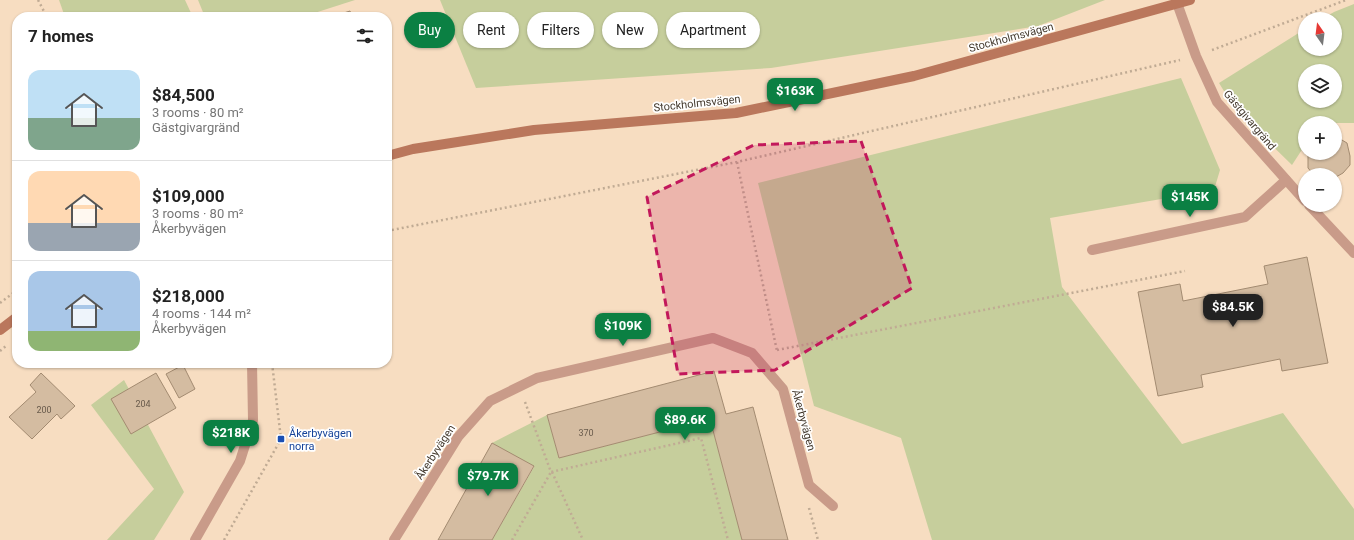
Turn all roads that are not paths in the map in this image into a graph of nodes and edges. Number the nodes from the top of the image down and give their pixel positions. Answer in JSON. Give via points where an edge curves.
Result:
{"nodes":[{"id":1,"x":1190,"y":0,"type":"edge"},
{"id":2,"x":1177,"y":4,"type":"junction"},
{"id":3,"x":392,"y":155,"type":"edge"},
{"id":4,"x":1286,"y":180,"type":"junction"},
{"id":5,"x":1298,"y":193,"type":"edge"},
{"id":6,"x":1316,"y":212,"type":"edge"},
{"id":7,"x":1092,"y":250,"type":"dead end"},
{"id":8,"x":1354,"y":253,"type":"edge"},
{"id":9,"x":12,"y":321,"type":"edge"},
{"id":10,"x":0,"y":330,"type":"edge"},
{"id":11,"x":252,"y":368,"type":"edge"},
{"id":12,"x":833,"y":506,"type":"dead end"},
{"id":13,"x":195,"y":540,"type":"edge"},
{"id":14,"x":394,"y":540,"type":"edge"}],
"edges":[{"from":1,"to":2,"type":"main road","name":"Stockholmsvägen"},
{"from":2,"to":3,"type":"main road","name":"Stockholmsvägen","via":[[914,76],[736,113],[534,130]]},
{"from":2,"to":4,"type":"street","name":"Gästgivargränd","via":[[1196,56],[1217,102]]},
{"from":4,"to":5,"type":"street","name":"Gästgivargränd"},
{"from":4,"to":7,"type":"street","via":[[1245,217]]},
{"from":6,"to":8,"type":"street"},
{"from":9,"to":10,"type":"main road"},
{"from":11,"to":13,"type":"street","via":[[252,420],[240,461]]},
{"from":12,"to":14,"type":"street","name":"Åkerbyvägen","via":[[809,485],[783,389],[752,353],[713,338],[537,378],[490,401],[458,437]]}]}
